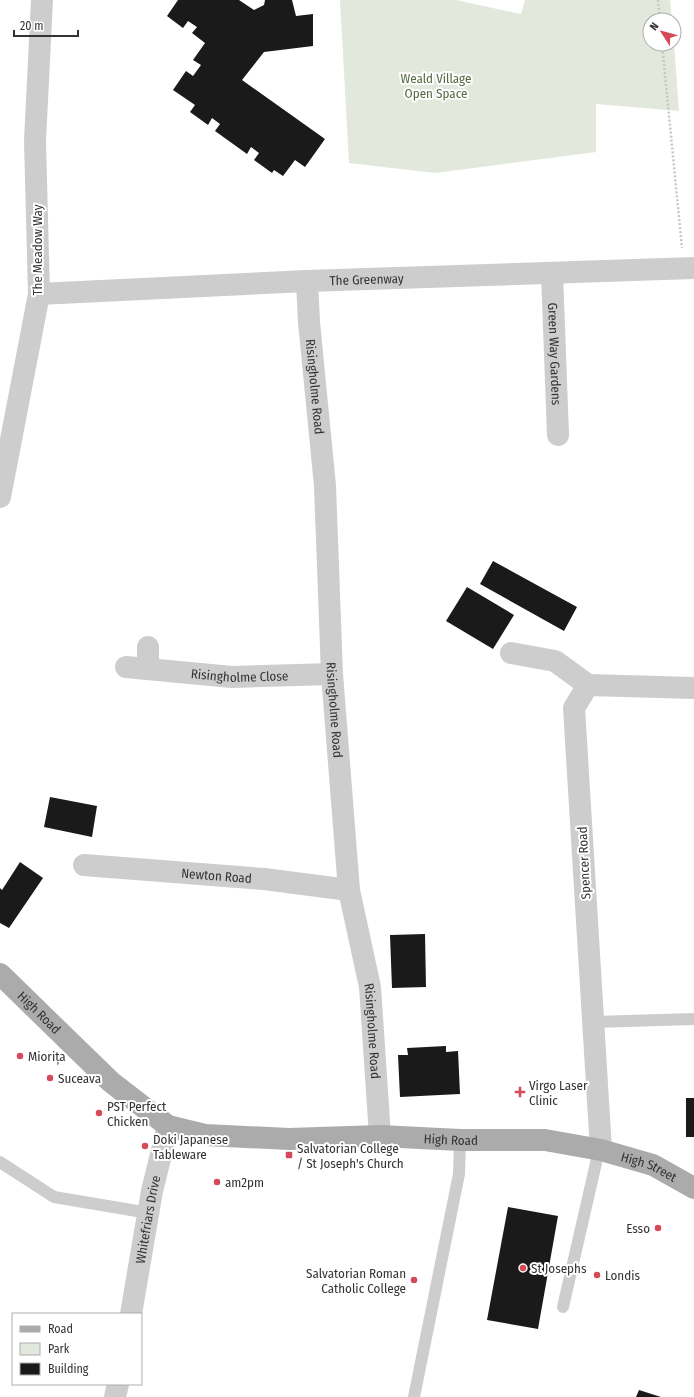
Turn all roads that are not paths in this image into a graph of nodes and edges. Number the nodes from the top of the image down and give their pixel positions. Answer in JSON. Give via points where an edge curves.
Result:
{"nodes":[{"id":1,"x":42,"y":0,"type":"edge"},
{"id":2,"x":689,"y":268,"type":"edge"},
{"id":3,"x":552,"y":273,"type":"junction"},
{"id":4,"x":307,"y":281,"type":"junction"},
{"id":5,"x":39,"y":294,"type":"junction"},
{"id":6,"x":558,"y":435,"type":"dead end"},
{"id":7,"x":0,"y":497,"type":"edge"},
{"id":8,"x":148,"y":647,"type":"dead end"},
{"id":9,"x":511,"y":654,"type":"dead end"},
{"id":10,"x":332,"y":674,"type":"junction"},
{"id":11,"x":588,"y":685,"type":"junction"},
{"id":12,"x":694,"y":686,"type":"edge"},
{"id":13,"x":84,"y":864,"type":"dead end"},
{"id":14,"x":349,"y":890,"type":"junction"},
{"id":15,"x":1,"y":976,"type":"edge"},
{"id":16,"x":694,"y":1019,"type":"edge"},
{"id":17,"x":593,"y":1022,"type":"junction"},
{"id":18,"x":168,"y":1126,"type":"junction"},
{"id":19,"x":380,"y":1136,"type":"junction"},
{"id":20,"x":460,"y":1140,"type":"junction"},
{"id":21,"x":600,"y":1150,"type":"junction"},
{"id":22,"x":0,"y":1162,"type":"edge"},
{"id":23,"x":694,"y":1188,"type":"edge"},
{"id":24,"x":149,"y":1213,"type":"junction"},
{"id":25,"x":563,"y":1307,"type":"dead end"},
{"id":26,"x":130,"y":1313,"type":"edge"},
{"id":27,"x":118,"y":1385,"type":"edge"},
{"id":28,"x":115,"y":1397,"type":"edge"},
{"id":29,"x":414,"y":1397,"type":"edge"}],
"edges":[{"from":1,"to":5,"type":"street","name":"The Meadow Way","via":[[35,141]]},
{"from":2,"to":3,"type":"street","name":"The Greenway"},
{"from":3,"to":4,"type":"street","name":"The Greenway"},
{"from":3,"to":6,"type":"street","name":"Green Way Gardens"},
{"from":4,"to":5,"type":"street","name":"The Greenway"},
{"from":4,"to":10,"type":"street","name":"Risingholme Road","via":[[325,486]]},
{"from":5,"to":7,"type":"street","name":"The Meadow Way"},
{"from":8,"to":10,"type":"street","name":"Risingholme Close","via":[[137,668],[232,677]]},
{"from":9,"to":11,"type":"street","via":[[555,661]]},
{"from":10,"to":14,"type":"street","name":"Risingholme Road"},
{"from":11,"to":12,"type":"street"},
{"from":11,"to":17,"type":"street","name":"Spencer Road","via":[[574,708]]},
{"from":13,"to":14,"type":"street","name":"Newton Road","via":[[264,879]]},
{"from":14,"to":19,"type":"street","name":"Risingholme Road","via":[[370,987]]},
{"from":15,"to":18,"type":"main road","name":"High Road","via":[[111,1082]]},
{"from":16,"to":17,"type":"lane"},
{"from":17,"to":21,"type":"street","name":"Spencer Road"},
{"from":18,"to":19,"type":"main road","name":"High Road","via":[[205,1135],[289,1139]]},
{"from":18,"to":24,"type":"street","name":"Whitefriars Drive"},
{"from":19,"to":20,"type":"main road","name":"High Road"},
{"from":20,"to":21,"type":"main road","name":"High Road","via":[[545,1140]]},
{"from":20,"to":29,"type":"lane","via":[[459,1174]]},
{"from":21,"to":23,"type":"main road","name":"High Street","via":[[652,1165]]},
{"from":21,"to":25,"type":"lane"},
{"from":22,"to":24,"type":"lane","via":[[54,1197]]},
{"from":24,"to":26,"type":"street","name":"Whitefriars Drive"},
{"from":27,"to":28,"type":"street"}]}
